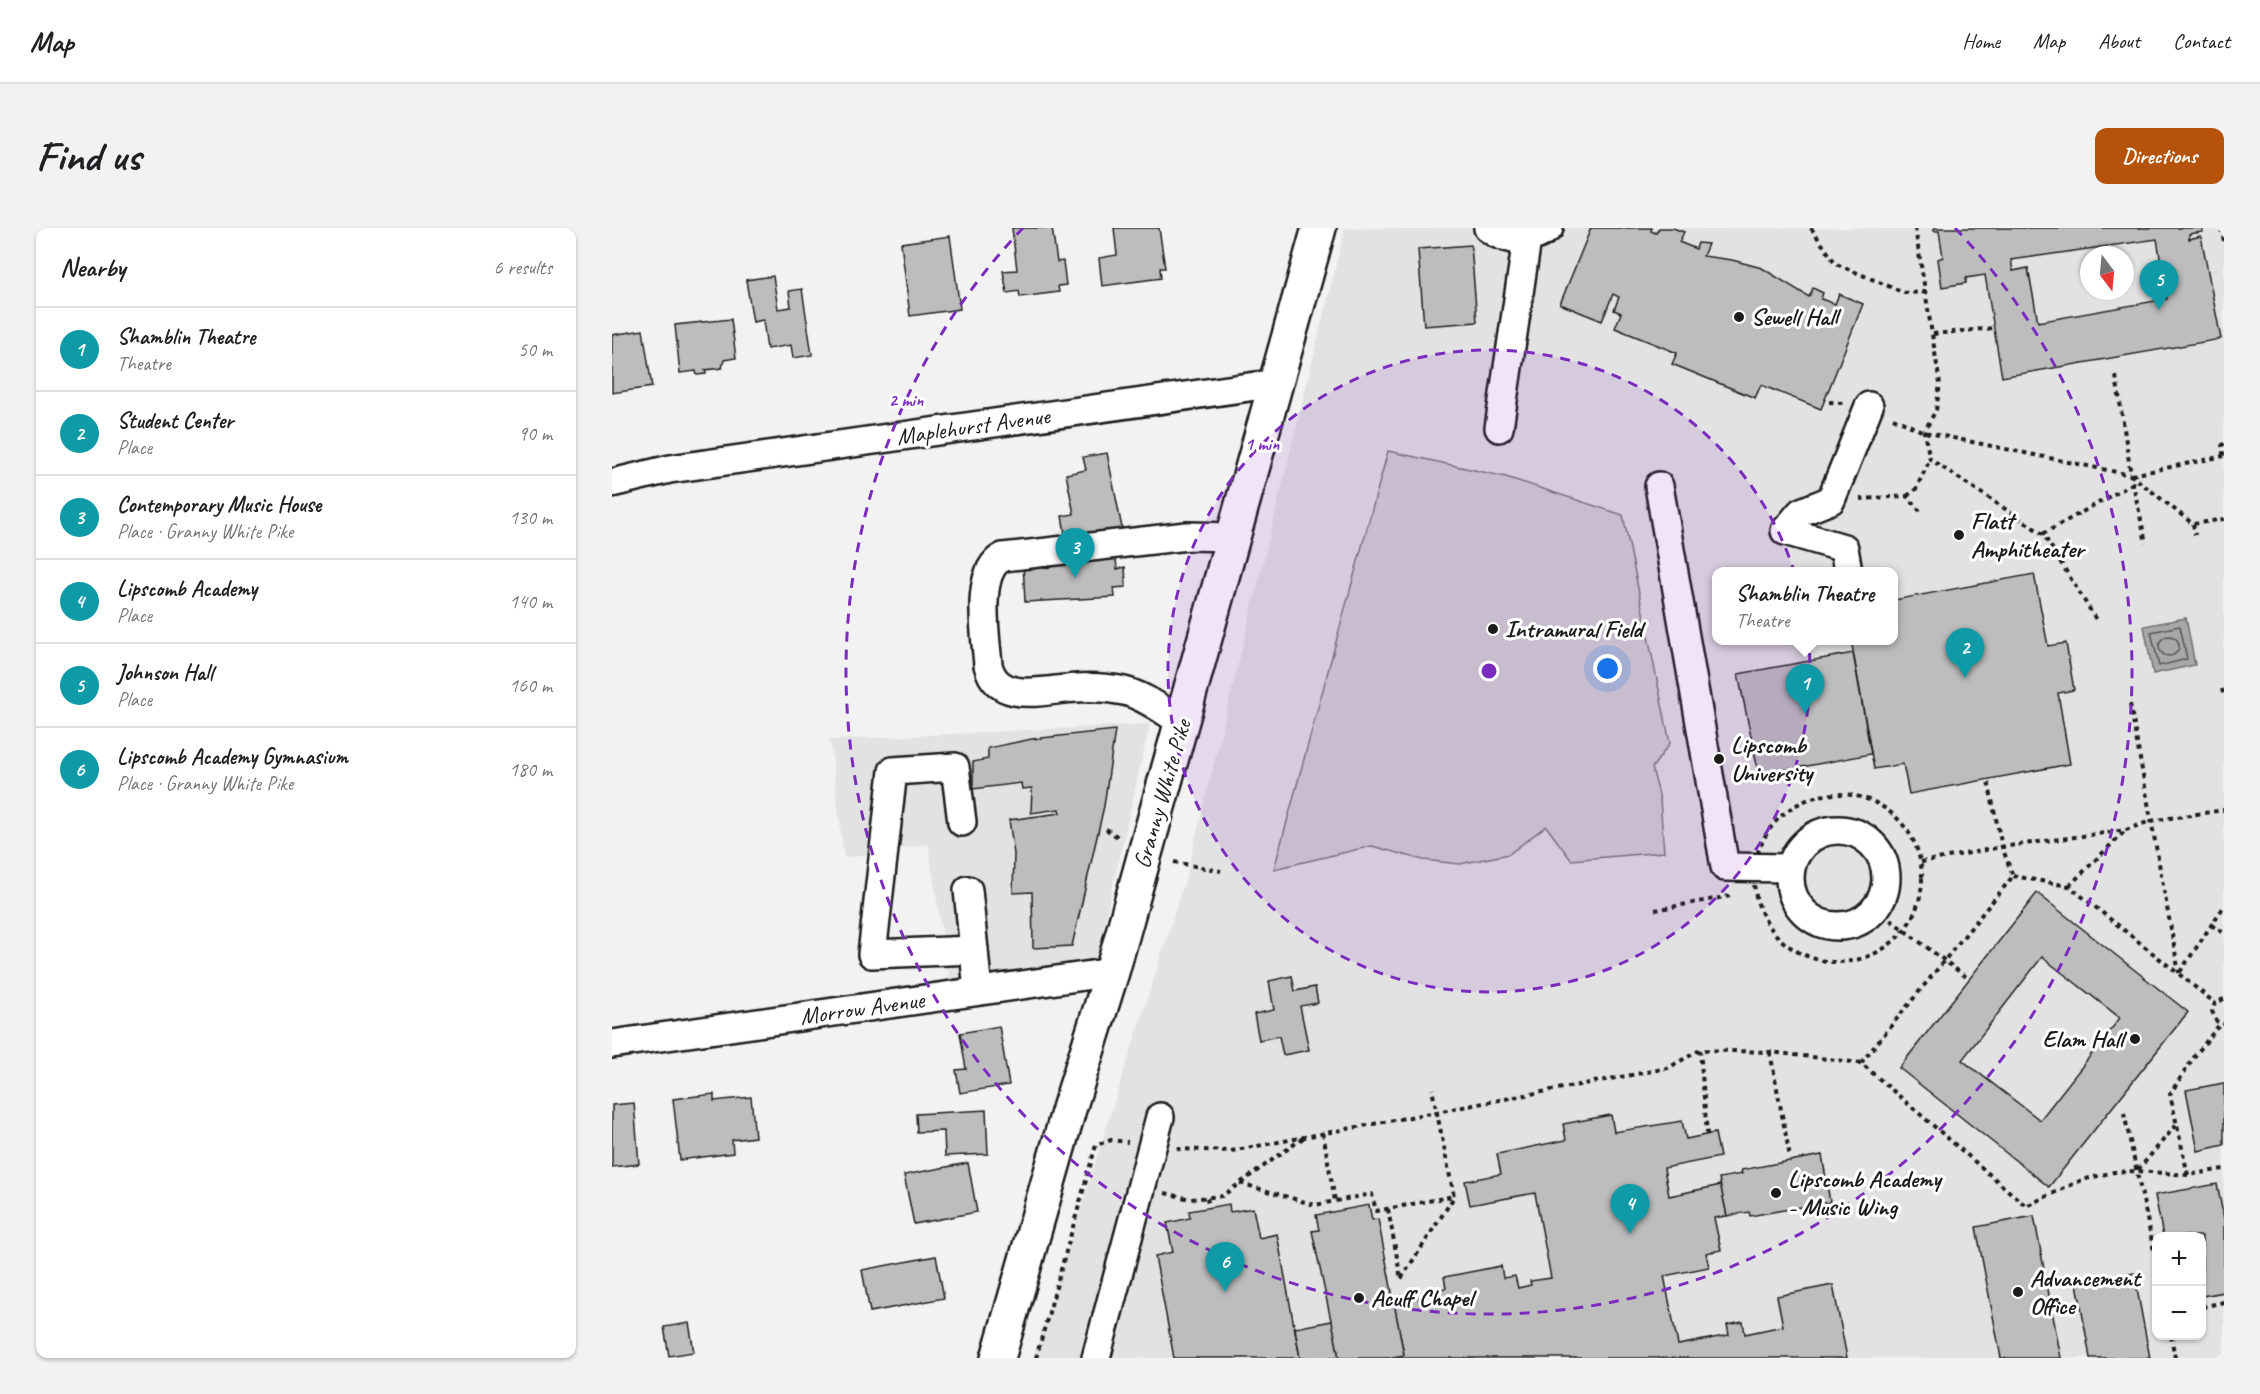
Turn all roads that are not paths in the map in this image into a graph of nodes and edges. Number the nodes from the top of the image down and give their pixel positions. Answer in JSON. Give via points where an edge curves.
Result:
{"nodes":[{"id":1,"x":1319,"y":228,"type":"edge"},
{"id":2,"x":1488,"y":228,"type":"edge"},
{"id":3,"x":1538,"y":233,"type":"edge"},
{"id":4,"x":1277,"y":383,"type":"junction"},
{"id":5,"x":1869,"y":406,"type":"road end"},
{"id":6,"x":1499,"y":428,"type":"dead end"},
{"id":7,"x":670,"y":469,"type":"junction"},
{"id":8,"x":612,"y":470,"type":"edge"},
{"id":9,"x":612,"y":483,"type":"edge"},
{"id":10,"x":1659,"y":486,"type":"dead end"},
{"id":11,"x":1234,"y":537,"type":"junction"},
{"id":12,"x":1847,"y":567,"type":"edge"},
{"id":13,"x":1182,"y":722,"type":"junction"},
{"id":14,"x":962,"y":822,"type":"dead end"},
{"id":15,"x":1790,"y":876,"type":"junction"},
{"id":16,"x":968,"y":890,"type":"dead end"},
{"id":17,"x":974,"y":950,"type":"junction"},
{"id":18,"x":1112,"y":972,"type":"junction"},
{"id":19,"x":978,"y":991,"type":"junction"},
{"id":20,"x":612,"y":1044,"type":"edge"},
{"id":21,"x":1160,"y":1118,"type":"dead end"},
{"id":22,"x":998,"y":1358,"type":"edge"},
{"id":23,"x":1096,"y":1358,"type":"edge"}],
"edges":[{"from":1,"to":4,"type":"main road","name":"Granny White Pike"},
{"from":2,"to":3,"type":"street","via":[[1511,239]]},
{"from":3,"to":6,"type":"street"},
{"from":4,"to":7,"type":"street","name":"Maplehurst Avenue"},
{"from":4,"to":11,"type":"main road","name":"Granny White Pike"},
{"from":5,"to":12,"type":"street","via":[[1831,500],[1801,512],[1785,531],[1844,548]]},
{"from":7,"to":8,"type":"street","name":"Maplehurst Avenue"},
{"from":7,"to":9,"type":"street","name":"Maplehurst Avenue"},
{"from":10,"to":15,"type":"street","via":[[1725,867],[1754,880]]},
{"from":11,"to":13,"type":"main road","name":"Granny White Pike"},
{"from":11,"to":13,"type":"street","via":[[1186,536],[1003,557],[994,561],[988,571],[984,603],[988,665],[997,683],[1023,693],[1077,688],[1125,692]]},
{"from":13,"to":18,"type":"main road","name":"Granny White Pike"},
{"from":14,"to":17,"type":"street","via":[[955,767],[893,771],[872,954]]},
{"from":15,"to":15,"type":"street","via":[[1796,853],[1806,841],[1836,830],[1852,831],[1866,838],[1885,864],[1885,887],[1876,909],[1849,926],[1816,923],[1798,906]]},
{"from":16,"to":17,"type":"street"},
{"from":17,"to":19,"type":"street"},
{"from":18,"to":19,"type":"street","name":"Morrow Avenue"},
{"from":18,"to":22,"type":"main road","name":"Granny White Pike"},
{"from":19,"to":20,"type":"street","name":"Morrow Avenue"},
{"from":21,"to":23,"type":"street"}]}
